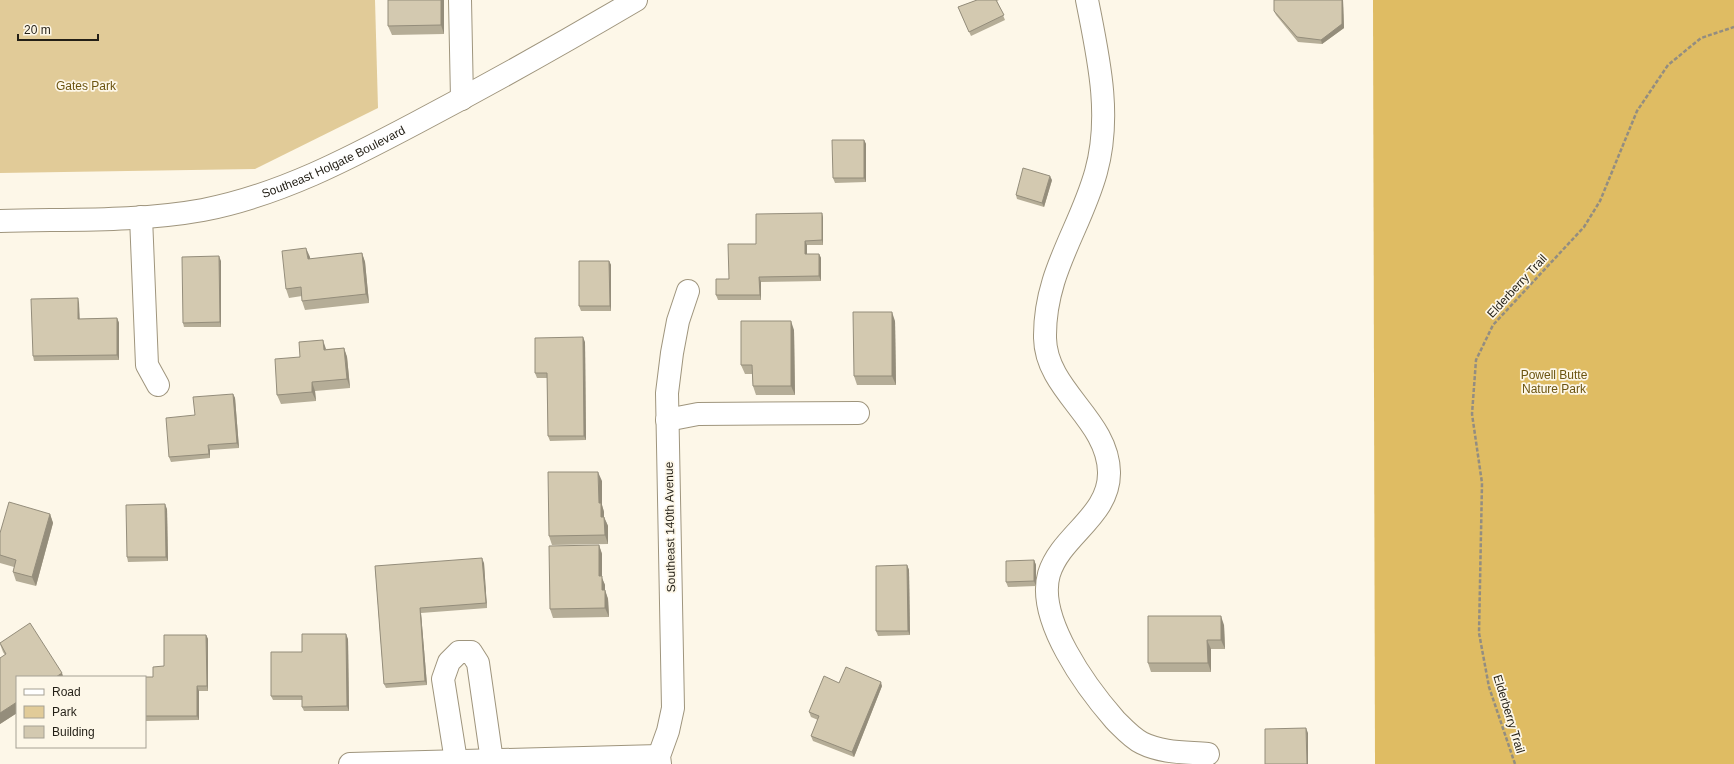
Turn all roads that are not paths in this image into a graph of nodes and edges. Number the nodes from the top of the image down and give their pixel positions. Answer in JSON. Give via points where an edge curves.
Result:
{"nodes":[{"id":1,"x":460,"y":0,"type":"edge"},
{"id":2,"x":636,"y":0,"type":"edge"},
{"id":3,"x":1087,"y":0,"type":"edge"},
{"id":4,"x":462,"y":98,"type":"junction"},
{"id":5,"x":141,"y":217,"type":"junction"},
{"id":6,"x":0,"y":221,"type":"edge"},
{"id":7,"x":688,"y":291,"type":"dead end"},
{"id":8,"x":158,"y":385,"type":"dead end"},
{"id":9,"x":858,"y":413,"type":"dead end"},
{"id":10,"x":667,"y":420,"type":"junction"},
{"id":11,"x":1208,"y":754,"type":"dead end"},
{"id":12,"x":660,"y":760,"type":"edge"},
{"id":13,"x":456,"y":761,"type":"junction"},
{"id":14,"x":492,"y":761,"type":"junction"},
{"id":15,"x":350,"y":764,"type":"edge"}],
"edges":[{"from":1,"to":4,"type":"street"},
{"from":2,"to":4,"type":"street","name":"Southeast Holgate Boulevard"},
{"from":3,"to":11,"type":"street","via":[[1102,94],[1100,157],[1092,186],[1053,282],[1046,315],[1045,338],[1053,368],[1060,381],[1097,433],[1107,458],[1109,473],[1100,504],[1060,550],[1054,562],[1047,586],[1050,610],[1059,636],[1079,672],[1101,704],[1123,728],[1140,742],[1153,748]]},
{"from":4,"to":5,"type":"street","name":"Southeast Holgate Boulevard","via":[[350,157],[275,190],[205,209]]},
{"from":5,"to":6,"type":"street","name":"Southeast Holgate Boulevard"},
{"from":5,"to":8,"type":"street","via":[[147,365]]},
{"from":7,"to":10,"type":"street","name":"Southeast 140th Avenue","via":[[678,321],[672,352]]},
{"from":9,"to":10,"type":"street","via":[[698,414]]},
{"from":10,"to":12,"type":"street","name":"Southeast 140th Avenue","via":[[674,708]]},
{"from":12,"to":14,"type":"street"},
{"from":13,"to":14,"type":"street"},
{"from":13,"to":14,"type":"street","via":[[443,679],[449,662],[459,652],[471,652],[478,663]]},
{"from":13,"to":15,"type":"street"}]}
